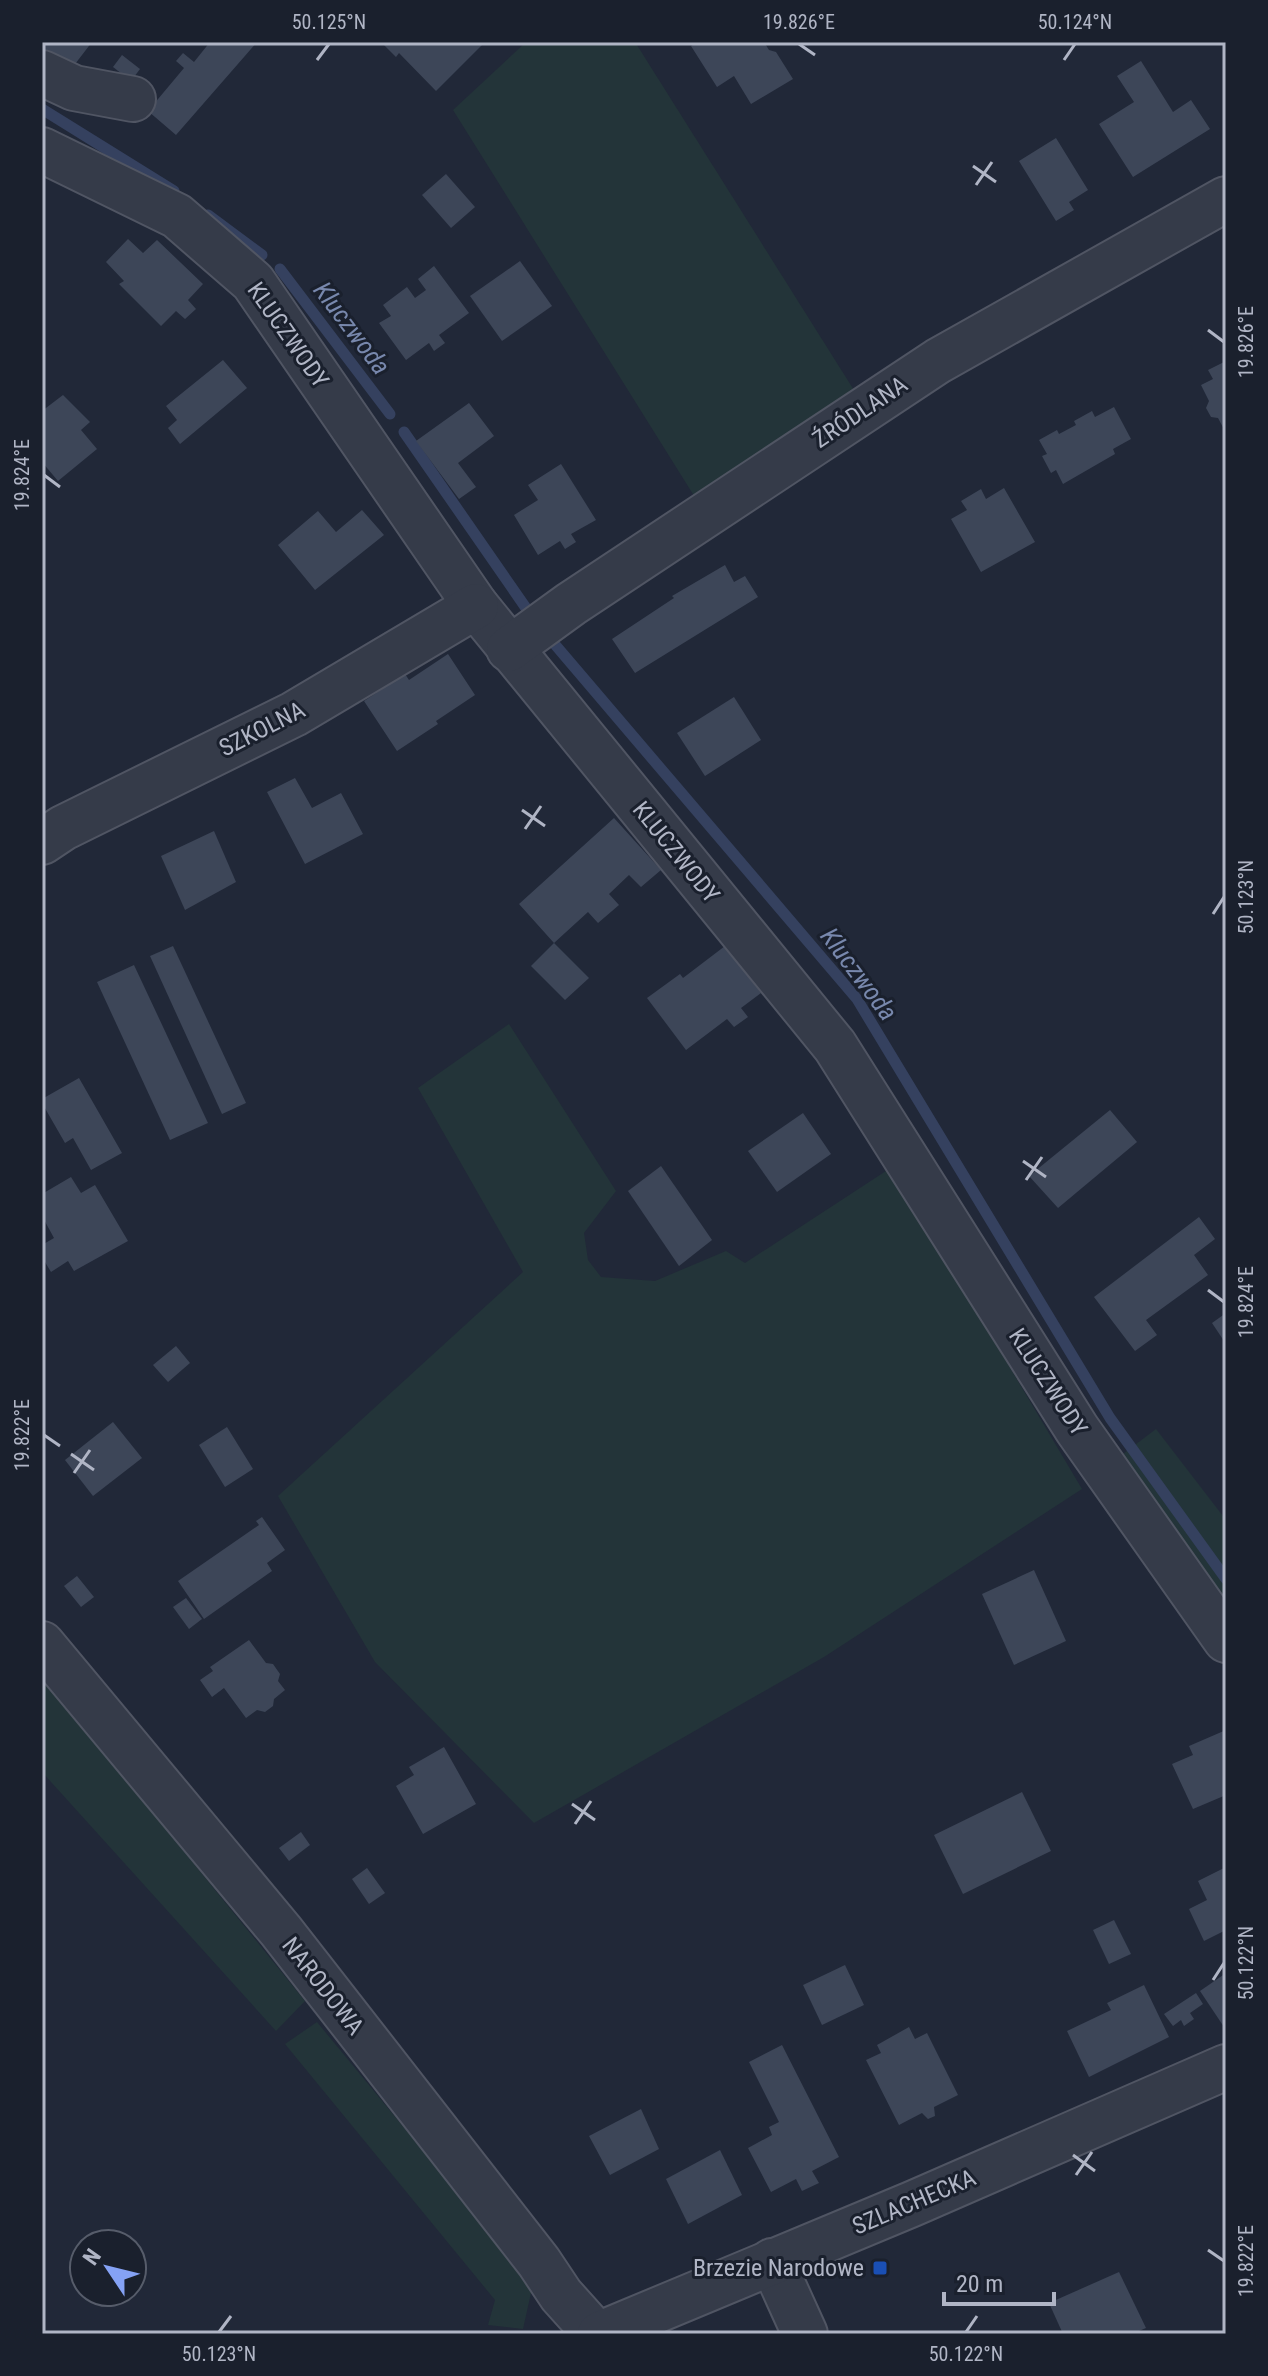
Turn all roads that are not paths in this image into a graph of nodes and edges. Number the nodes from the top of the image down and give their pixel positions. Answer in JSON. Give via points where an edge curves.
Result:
{"nodes":[{"id":1,"x":42,"y":73,"type":"edge"},
{"id":2,"x":133,"y":99,"type":"dead end"},
{"id":3,"x":42,"y":150,"type":"edge"},
{"id":4,"x":1226,"y":199,"type":"edge"},
{"id":5,"x":476,"y":606,"type":"junction"},
{"id":6,"x":515,"y":646,"type":"junction"},
{"id":7,"x":42,"y":842,"type":"edge"},
{"id":8,"x":1226,"y":1640,"type":"edge"},
{"id":9,"x":42,"y":1644,"type":"edge"},
{"id":10,"x":1226,"y":2067,"type":"edge"},
{"id":11,"x":772,"y":2261,"type":"junction"},
{"id":12,"x":598,"y":2334,"type":"edge"},
{"id":13,"x":805,"y":2334,"type":"edge"}],
"edges":[{"from":1,"to":2,"type":"street","via":[[74,88]]},
{"from":3,"to":5,"type":"street","name":"KLUCZWODY","via":[[177,216],[253,282]]},
{"from":4,"to":6,"type":"street","name":"ŹRÓDLANA","via":[[938,361]]},
{"from":5,"to":6,"type":"street","name":"KLUCZWODY"},
{"from":5,"to":7,"type":"street","name":"SZKOLNA","via":[[294,714]]},
{"from":6,"to":8,"type":"street","name":"KLUCZWODY","via":[[835,1046],[1077,1429]]},
{"from":9,"to":12,"type":"street","name":"NARODOWA","via":[[281,1931],[561,2295]]},
{"from":10,"to":11,"type":"street","name":"SZLACHECKA"},
{"from":11,"to":12,"type":"street","name":"SZLACHECKA"},
{"from":11,"to":13,"type":"street"}]}
